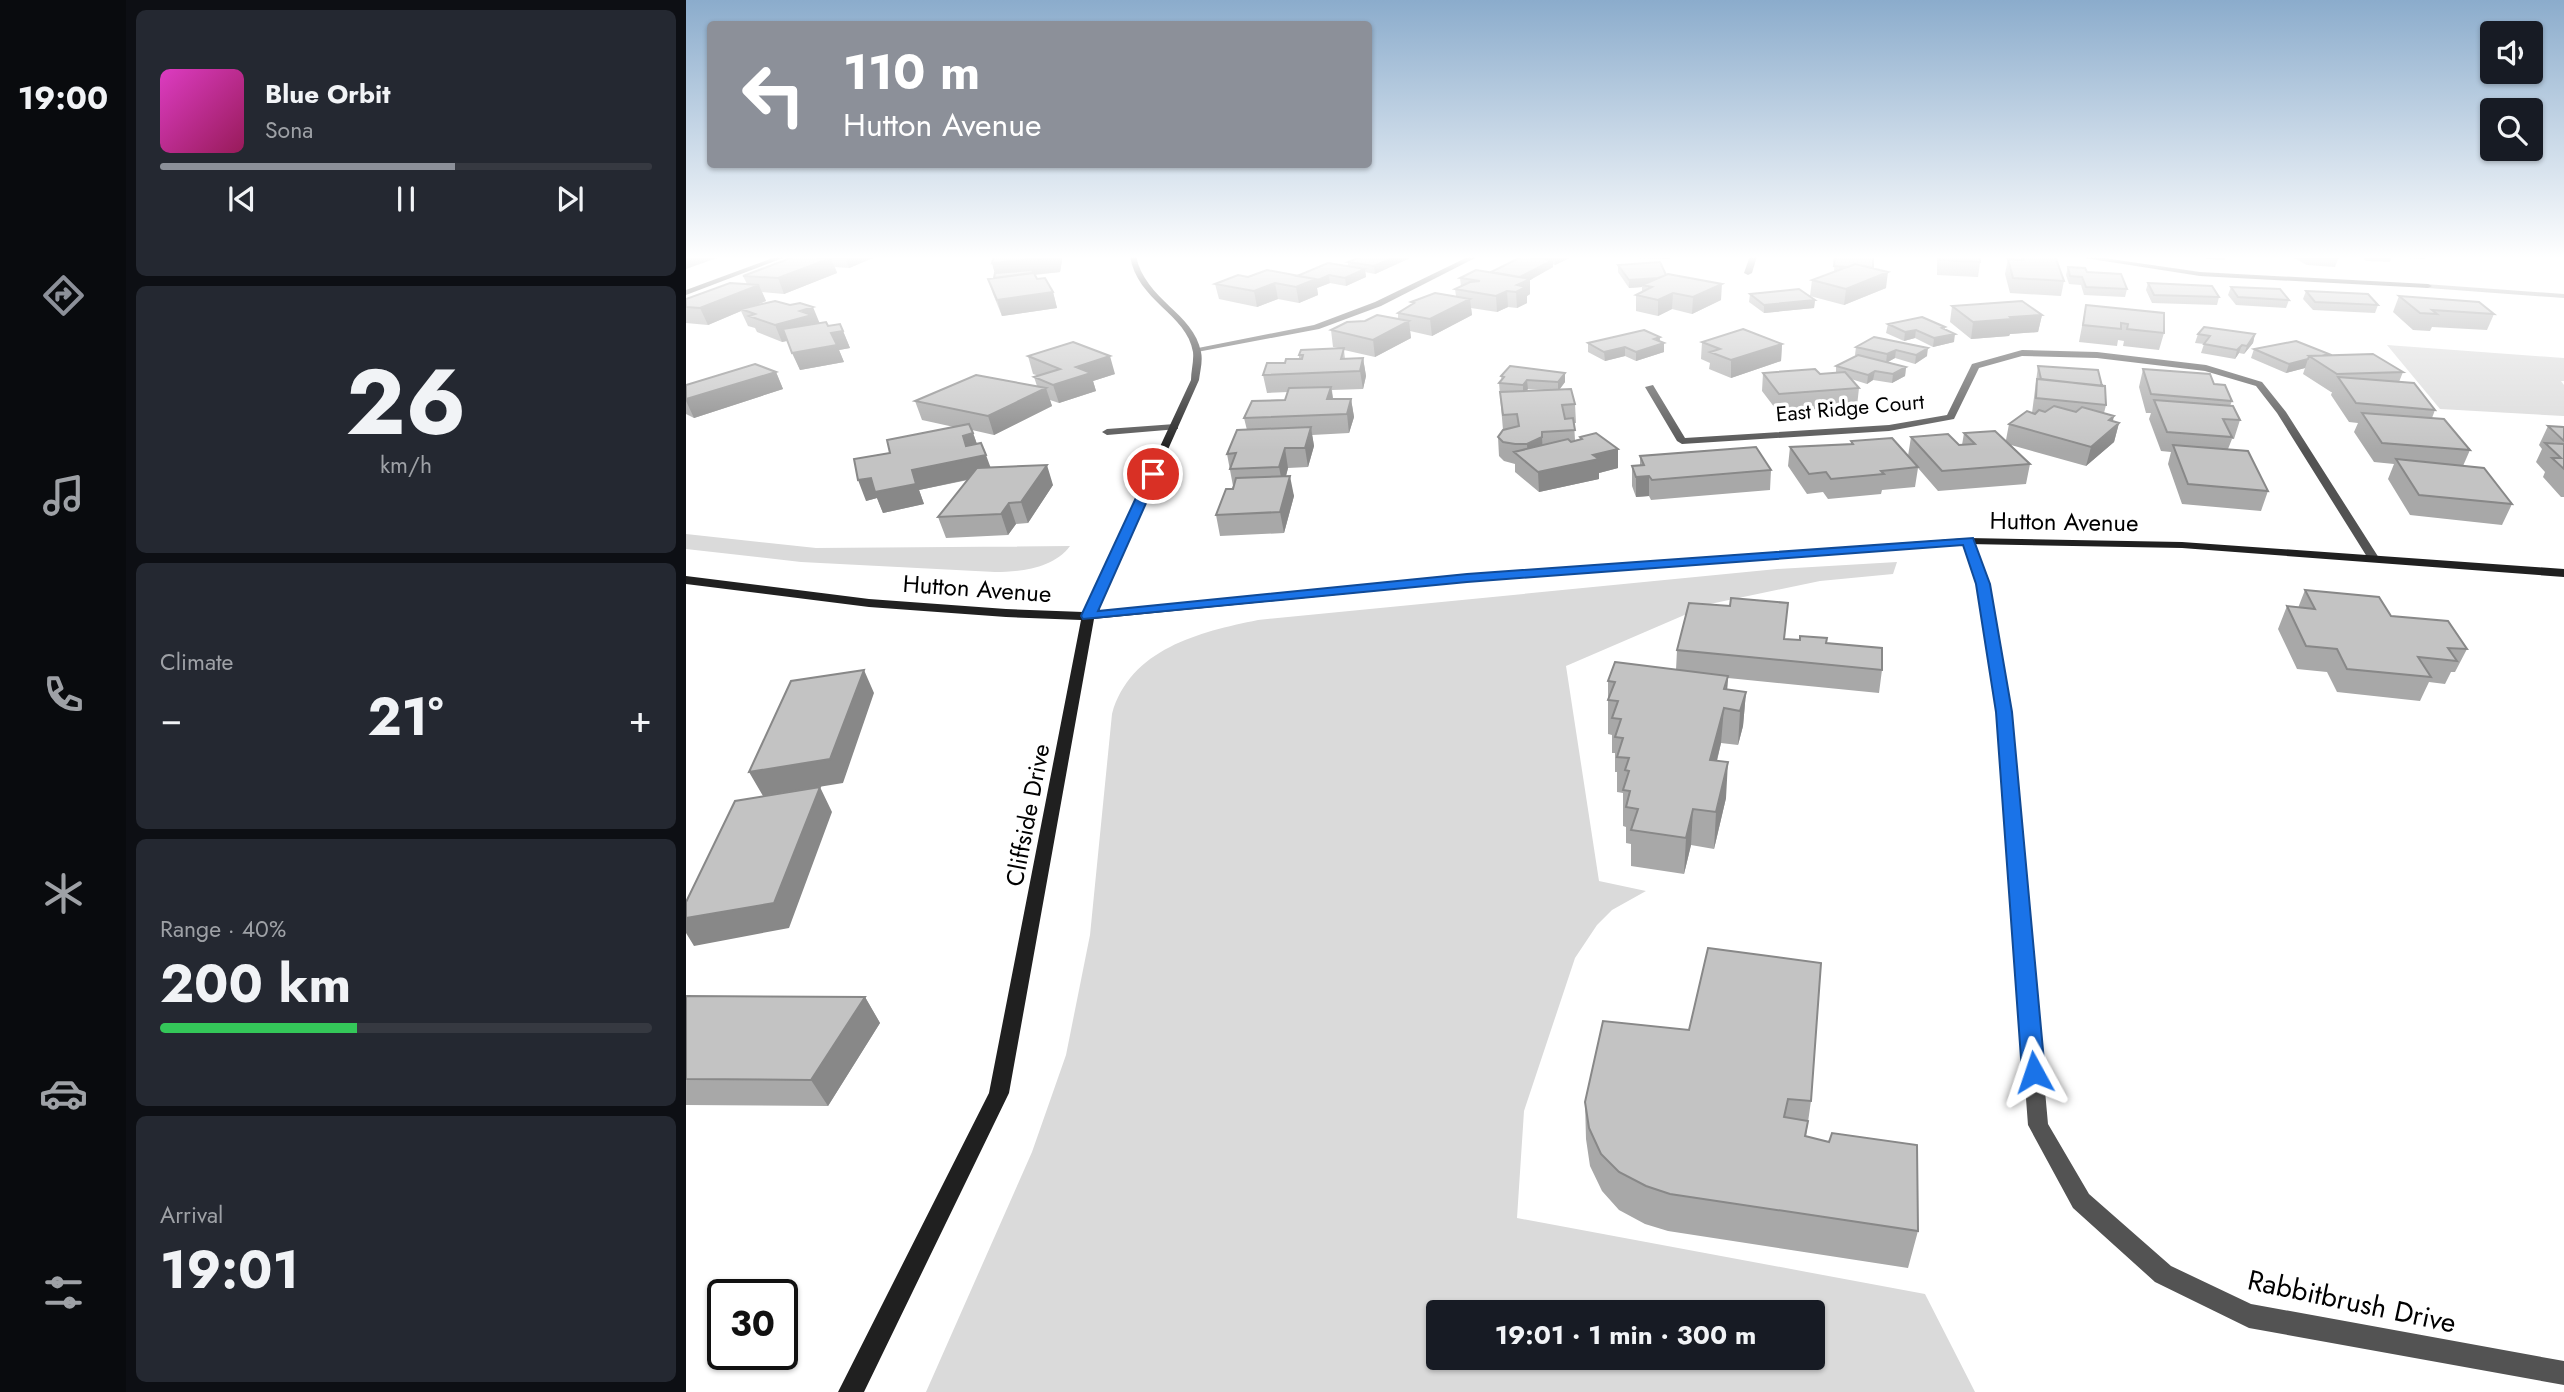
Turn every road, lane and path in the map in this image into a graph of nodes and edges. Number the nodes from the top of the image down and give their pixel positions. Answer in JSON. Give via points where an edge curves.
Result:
{"nodes":[{"id":1,"x":1177,"y":321,"type":"edge"},
{"id":2,"x":1332,"y":321,"type":"edge"},
{"id":3,"x":1197,"y":349,"type":"junction"},
{"id":4,"x":1650,"y":387,"type":"dead end"},
{"id":5,"x":1175,"y":427,"type":"junction"},
{"id":6,"x":1107,"y":432,"type":"dead end"},
{"id":7,"x":1968,"y":541,"type":"junction"},
{"id":8,"x":2373,"y":558,"type":"junction"},
{"id":9,"x":2564,"y":573,"type":"edge"},
{"id":10,"x":686,"y":580,"type":"edge"},
{"id":11,"x":1088,"y":616,"type":"junction"},
{"id":12,"x":2564,"y":1373,"type":"edge"},
{"id":13,"x":852,"y":1392,"type":"edge"}],
"edges":[{"from":1,"to":3,"type":"street"},
{"from":2,"to":3,"type":"street","via":[[1243,343]]},
{"from":3,"to":5,"type":"street","name":"Cliffside Drive","via":[[1195,380]]},
{"from":4,"to":8,"type":"street","name":"East Ridge Court","via":[[1682,440],[1889,428],[1951,417],[1975,366],[2022,353],[2097,355],[2207,368],[2259,384]]},
{"from":5,"to":6,"type":"street"},
{"from":5,"to":11,"type":"street","name":"Cliffside Drive"},
{"from":7,"to":8,"type":"street","name":"Hutton Avenue","via":[[2182,545]]},
{"from":7,"to":11,"type":"street","name":"Hutton Avenue","via":[[1467,578]]},
{"from":7,"to":12,"type":"street","name":"Rabbitbrush Drive","via":[[1983,584],[2004,712],[2038,1125],[2081,1201],[2163,1273],[2249,1316]]},
{"from":8,"to":9,"type":"street","name":"Hutton Avenue"},
{"from":10,"to":11,"type":"street","name":"Hutton Avenue","via":[[869,603]]},
{"from":11,"to":13,"type":"street","name":"Cliffside Drive","via":[[999,1093]]}]}
